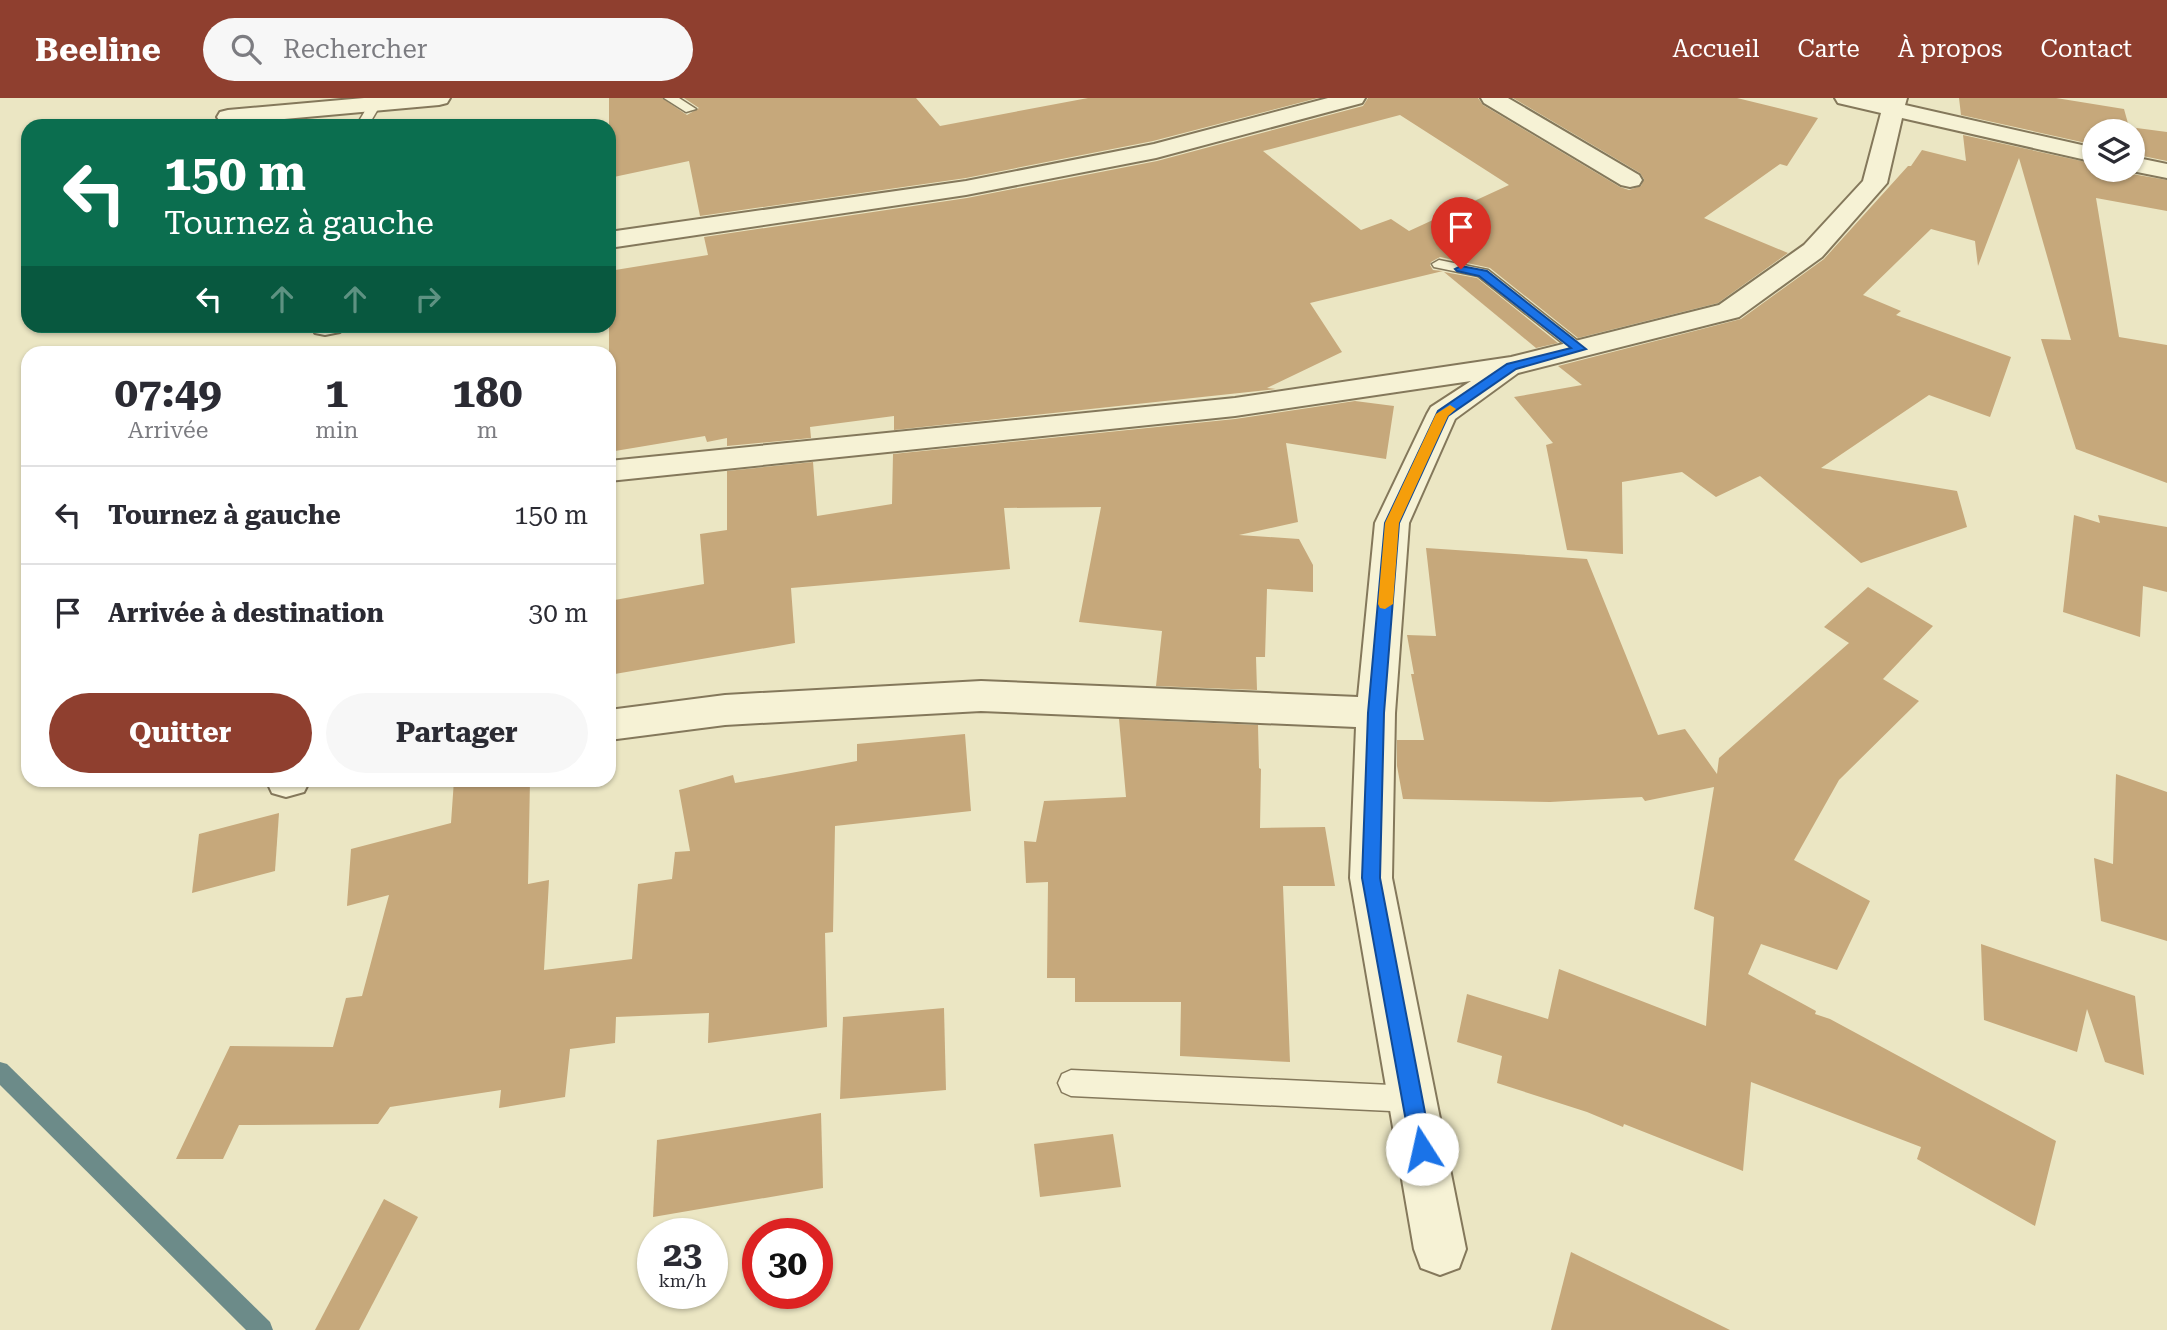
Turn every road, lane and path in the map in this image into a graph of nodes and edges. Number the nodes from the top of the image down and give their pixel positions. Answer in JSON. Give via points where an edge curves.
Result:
{"nodes":[{"id":1,"x":439,"y":98,"type":"edge"},
{"id":2,"x":670,"y":98,"type":"edge"},
{"id":3,"x":1354,"y":98,"type":"edge"},
{"id":4,"x":1492,"y":98,"type":"edge"},
{"id":5,"x":1846,"y":98,"type":"edge"},
{"id":6,"x":1895,"y":103,"type":"edge"},
{"id":7,"x":375,"y":104,"type":"junction"},
{"id":8,"x":690,"y":109,"type":"dead end"},
{"id":9,"x":228,"y":117,"type":"dead end"},
{"id":10,"x":366,"y":119,"type":"edge"},
{"id":11,"x":2082,"y":152,"type":"edge"},
{"id":12,"x":2145,"y":166,"type":"edge"},
{"id":13,"x":2167,"y":171,"type":"edge"},
{"id":14,"x":1630,"y":180,"type":"dead end"},
{"id":15,"x":616,"y":239,"type":"edge"},
{"id":16,"x":1439,"y":264,"type":"dead end"},
{"id":17,"x":1580,"y":349,"type":"junction"},
{"id":18,"x":1511,"y":366,"type":"junction"},
{"id":19,"x":616,"y":470,"type":"edge"},
{"id":20,"x":1376,"y":713,"type":"junction"},
{"id":21,"x":616,"y":724,"type":"edge"},
{"id":22,"x":1071,"y":1083,"type":"dead end"},
{"id":23,"x":1412,"y":1099,"type":"junction"},
{"id":24,"x":1440,"y":1249,"type":"dead end"}],
"edges":[{"from":1,"to":7,"type":"street"},
{"from":2,"to":8,"type":"lane"},
{"from":3,"to":15,"type":"street","via":[[1156,152],[966,188]]},
{"from":4,"to":14,"type":"street"},
{"from":5,"to":6,"type":"street"},
{"from":6,"to":11,"type":"street"},
{"from":6,"to":17,"type":"street","via":[[1875,183],[1813,251],[1729,311]]},
{"from":7,"to":9,"type":"street"},
{"from":7,"to":10,"type":"lane"},
{"from":12,"to":13,"type":"street"},
{"from":16,"to":17,"type":"lane","via":[[1483,273]]},
{"from":17,"to":18,"type":"street"},
{"from":18,"to":19,"type":"street","via":[[1235,407]]},
{"from":18,"to":20,"type":"street","via":[[1442,414],[1392,523]]},
{"from":20,"to":21,"type":"street","via":[[981,696],[725,710]]},
{"from":20,"to":23,"type":"street","via":[[1371,878]]},
{"from":22,"to":23,"type":"lane"},
{"from":23,"to":24,"type":"street"}]}
